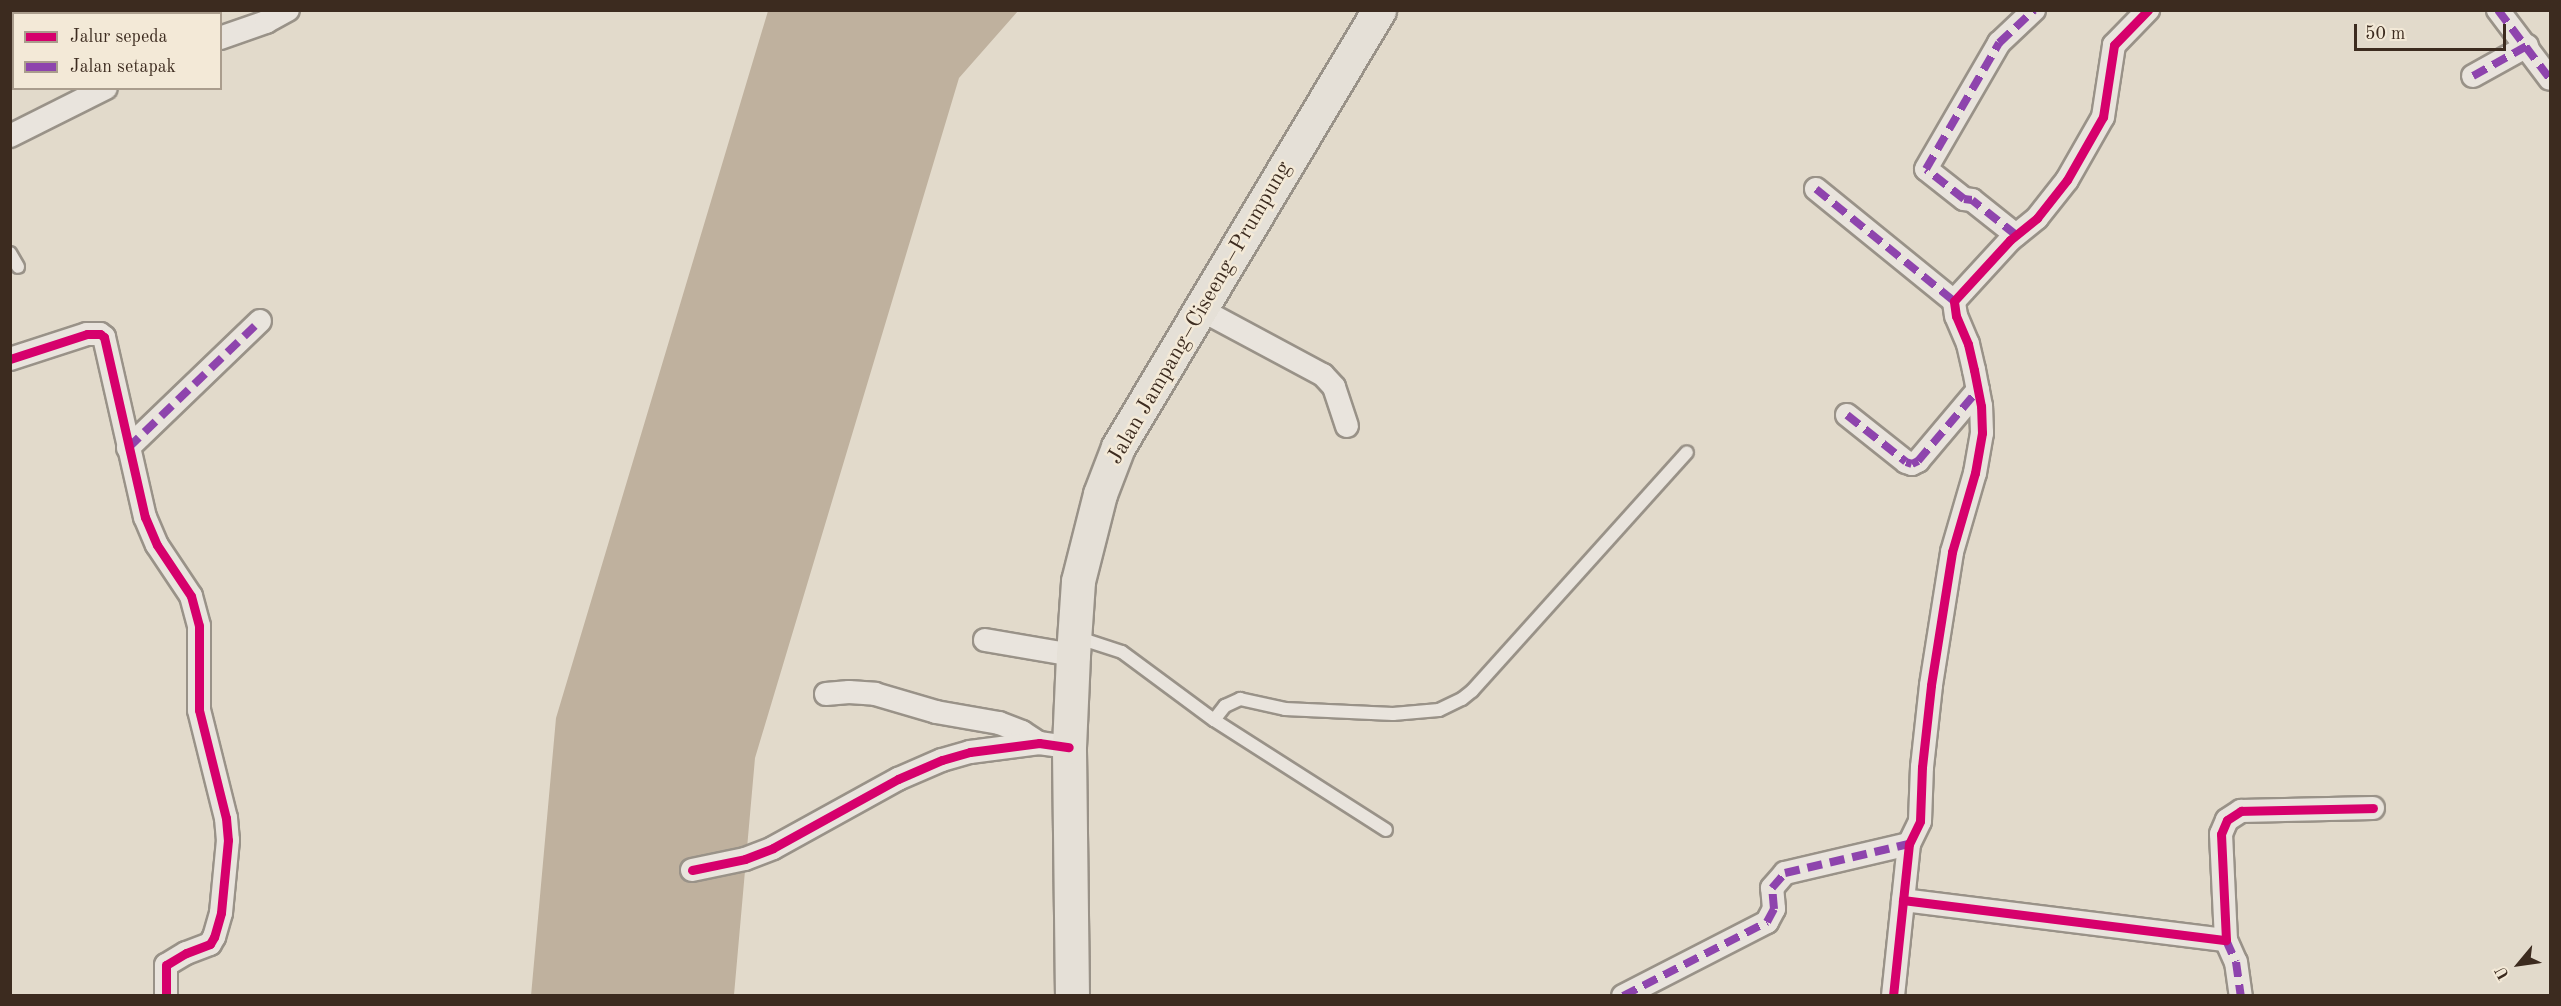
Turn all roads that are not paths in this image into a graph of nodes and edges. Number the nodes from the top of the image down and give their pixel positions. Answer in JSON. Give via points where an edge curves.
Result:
{"nodes":[{"id":1,"x":288,"y":10,"type":"edge"},
{"id":2,"x":1379,"y":10,"type":"edge"},
{"id":3,"x":2034,"y":10,"type":"edge"},
{"id":4,"x":2148,"y":10,"type":"edge"},
{"id":5,"x":2498,"y":10,"type":"edge"},
{"id":6,"x":222,"y":37,"type":"edge"},
{"id":7,"x":2527,"y":46,"type":"junction"},
{"id":8,"x":2473,"y":76,"type":"dead end"},
{"id":9,"x":2550,"y":79,"type":"edge"},
{"id":10,"x":101,"y":90,"type":"edge"},
{"id":11,"x":10,"y":136,"type":"edge"},
{"id":12,"x":1816,"y":189,"type":"dead end"},
{"id":13,"x":2016,"y":235,"type":"junction"},
{"id":14,"x":10,"y":254,"type":"edge"},
{"id":15,"x":18,"y":267,"type":"dead end"},
{"id":16,"x":1954,"y":301,"type":"junction"},
{"id":17,"x":1198,"y":309,"type":"junction"},
{"id":18,"x":260,"y":321,"type":"dead end"},
{"id":19,"x":10,"y":359,"type":"edge"},
{"id":20,"x":1978,"y":390,"type":"junction"},
{"id":21,"x":1847,"y":415,"type":"dead end"},
{"id":22,"x":1347,"y":426,"type":"dead end"},
{"id":23,"x":128,"y":448,"type":"junction"},
{"id":24,"x":1687,"y":452,"type":"dead end"},
{"id":25,"x":985,"y":640,"type":"dead end"},
{"id":26,"x":1074,"y":646,"type":"junction"},
{"id":27,"x":826,"y":694,"type":"dead end"},
{"id":28,"x":1214,"y":720,"type":"junction"},
{"id":29,"x":1054,"y":745,"type":"junction"},
{"id":30,"x":2373,"y":808,"type":"dead end"},
{"id":31,"x":1386,"y":831,"type":"dead end"},
{"id":32,"x":1909,"y":844,"type":"junction"},
{"id":33,"x":692,"y":870,"type":"dead end"},
{"id":34,"x":1903,"y":900,"type":"junction"},
{"id":35,"x":2226,"y":940,"type":"junction"},
{"id":36,"x":166,"y":996,"type":"edge"},
{"id":37,"x":1072,"y":996,"type":"edge"},
{"id":38,"x":1623,"y":996,"type":"edge"},
{"id":39,"x":1893,"y":996,"type":"edge"},
{"id":40,"x":2241,"y":996,"type":"edge"}],
"edges":[{"from":1,"to":6,"type":"street"},
{"from":2,"to":17,"type":"main road","name":"Jalan Jampang–Ciseeng–Prumpung"},
{"from":3,"to":13,"type":"street","via":[[1999,43],[1926,169]]},
{"from":4,"to":13,"type":"street","via":[[2114,45],[2107,107],[2092,141],[2052,201]]},
{"from":5,"to":7,"type":"street"},
{"from":7,"to":8,"type":"street"},
{"from":7,"to":9,"type":"street"},
{"from":10,"to":11,"type":"street"},
{"from":12,"to":16,"type":"street"},
{"from":13,"to":16,"type":"street"},
{"from":14,"to":15,"type":"lane"},
{"from":16,"to":20,"type":"street"},
{"from":17,"to":22,"type":"street","via":[[1323,375],[1334,387]]},
{"from":17,"to":26,"type":"main road","name":"Jalan Jampang–Ciseeng–Prumpung","via":[[1118,447],[1100,494],[1078,581]]},
{"from":18,"to":23,"type":"street"},
{"from":19,"to":23,"type":"street","via":[[87,334],[100,334],[107,343]]},
{"from":20,"to":21,"type":"street","via":[[1912,464]]},
{"from":20,"to":32,"type":"street","via":[[1982,433],[1952,552],[1930,685],[1920,821]]},
{"from":23,"to":36,"type":"street","via":[[145,517],[157,545],[191,596],[199,626],[200,710],[227,828],[221,913],[214,937],[210,944],[166,965]]},
{"from":24,"to":28,"type":"lane","via":[[1462,699],[1439,710],[1393,714],[1285,709],[1240,699],[1225,706]]},
{"from":25,"to":26,"type":"street"},
{"from":26,"to":28,"type":"lane","via":[[1122,652]]},
{"from":26,"to":29,"type":"main road","name":"Jalan Jampang–Ciseeng–Prumpung"},
{"from":27,"to":29,"type":"street","via":[[875,694],[936,712],[999,723]]},
{"from":28,"to":31,"type":"lane"},
{"from":29,"to":33,"type":"street","via":[[970,752],[942,760],[914,771],[759,854]]},
{"from":29,"to":37,"type":"main road","name":"Jalan Jampang–Ciseeng–Prumpung"},
{"from":30,"to":35,"type":"street","via":[[2241,811],[2227,820],[2221,834]]},
{"from":32,"to":34,"type":"street"},
{"from":32,"to":38,"type":"street","via":[[1785,873],[1772,888],[1773,914],[1763,925]]},
{"from":34,"to":35,"type":"street"},
{"from":34,"to":39,"type":"street"},
{"from":35,"to":40,"type":"street","via":[[2236,962]]}]}
